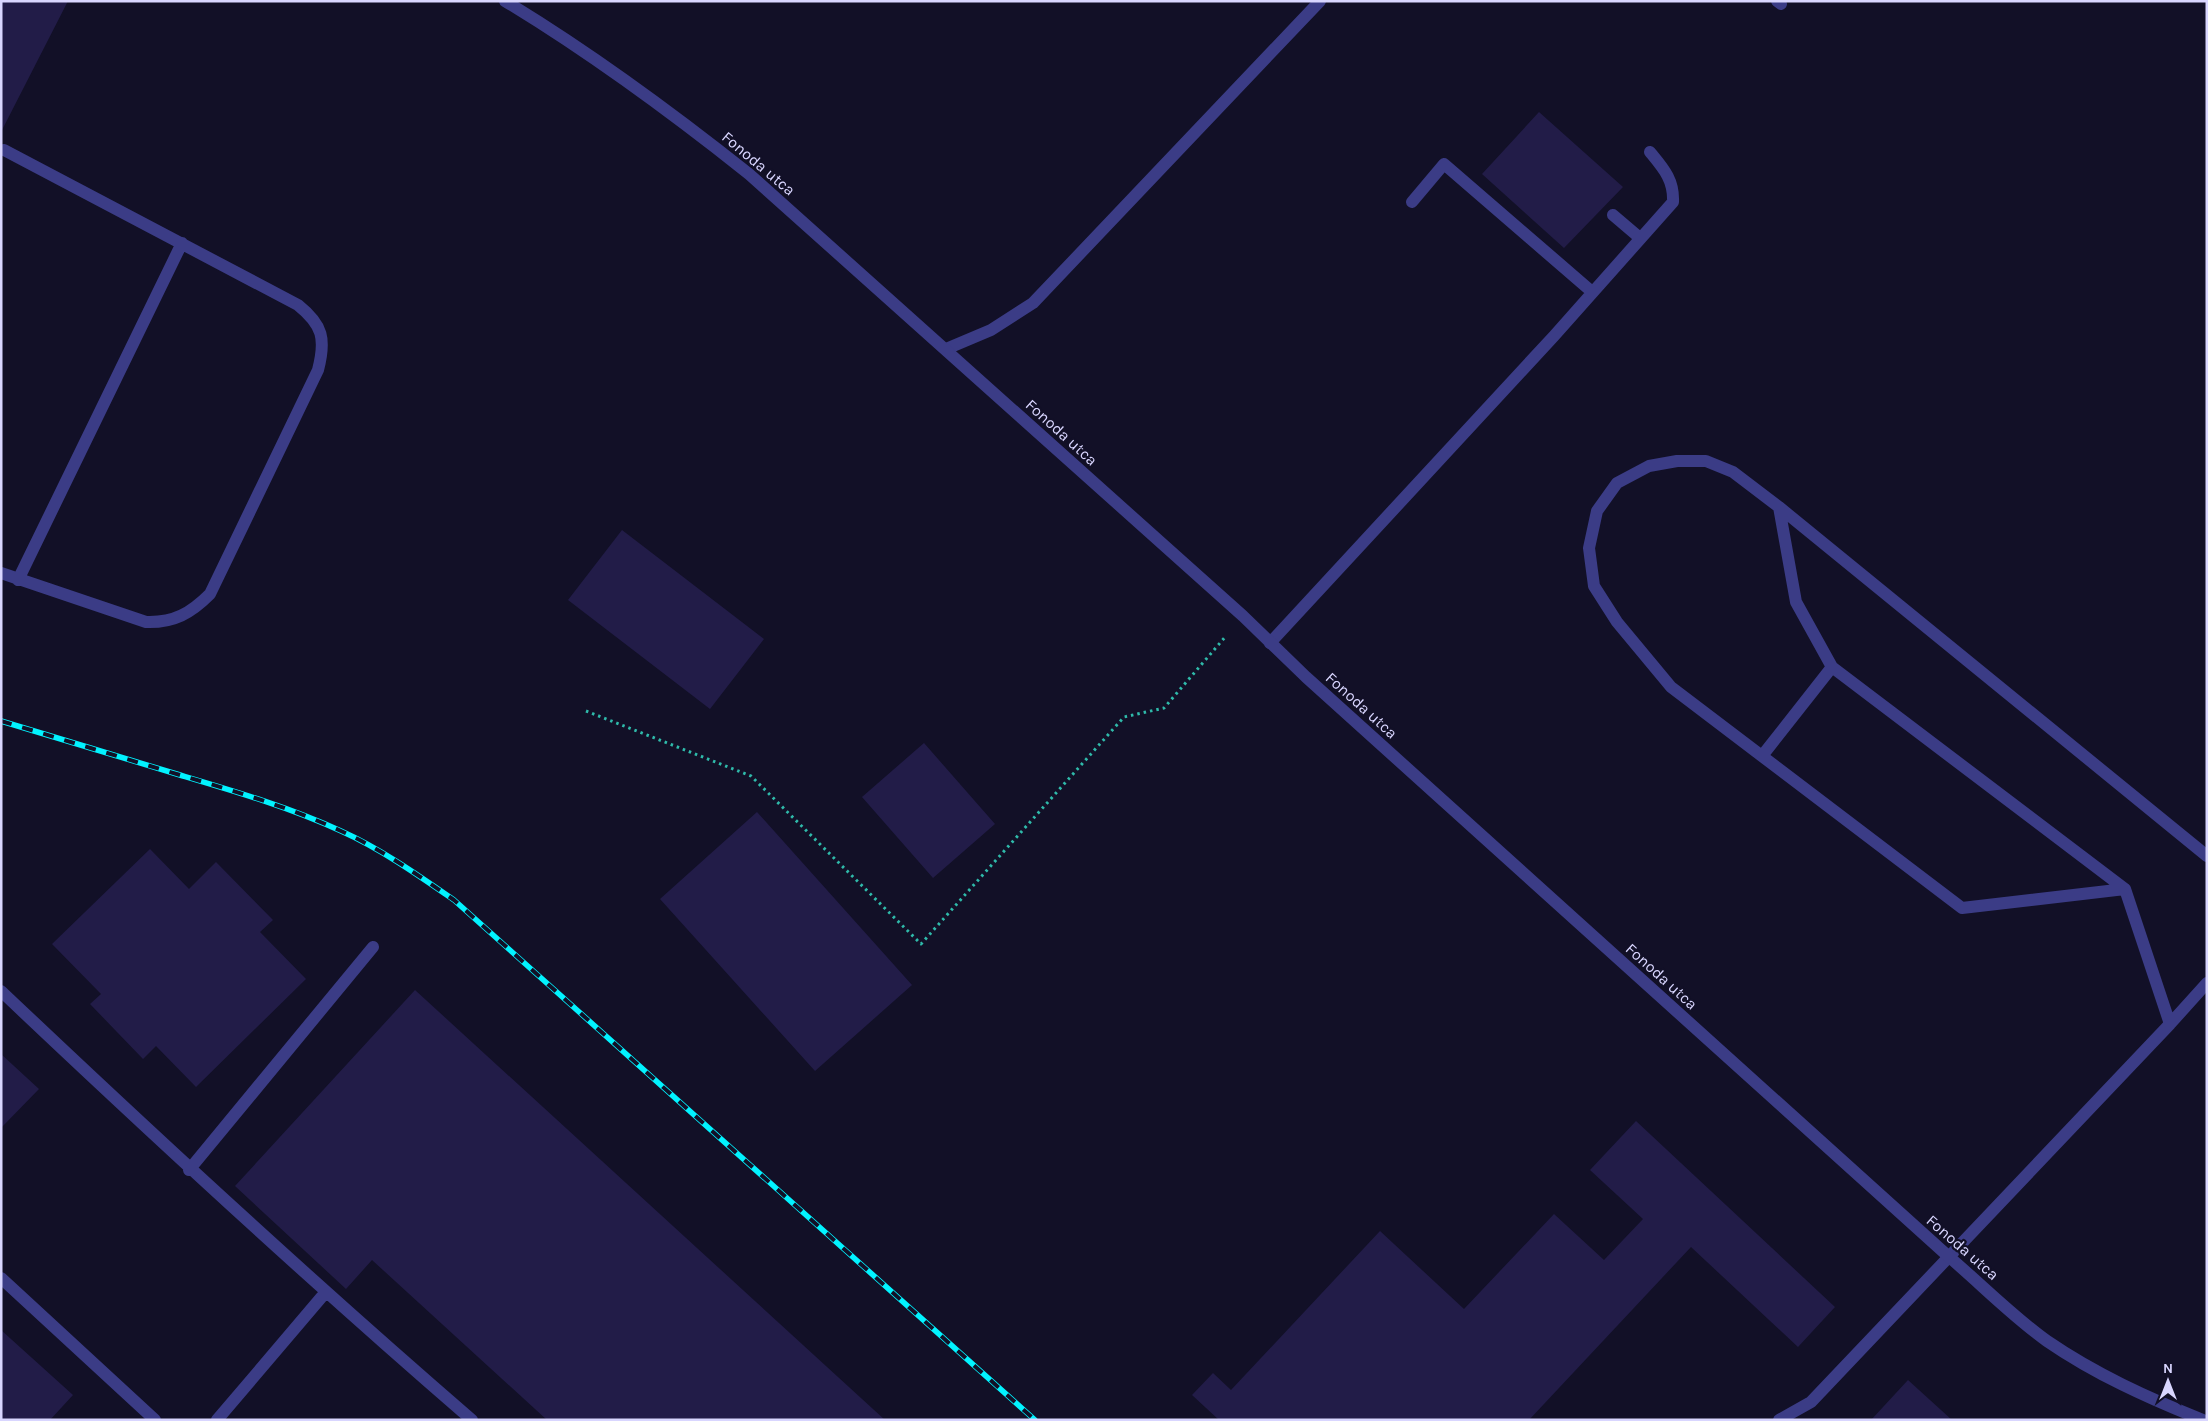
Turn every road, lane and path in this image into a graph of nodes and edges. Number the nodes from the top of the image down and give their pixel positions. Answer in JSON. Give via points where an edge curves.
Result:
{"nodes":[{"id":1,"x":505,"y":1,"type":"edge"},
{"id":2,"x":1320,"y":1,"type":"edge"},
{"id":3,"x":4,"y":150,"type":"dead end"},
{"id":4,"x":1650,"y":152,"type":"dead end"},
{"id":5,"x":1412,"y":202,"type":"dead end"},
{"id":6,"x":1613,"y":215,"type":"dead end"},
{"id":7,"x":1640,"y":238,"type":"junction"},
{"id":8,"x":182,"y":243,"type":"junction"},
{"id":9,"x":1591,"y":291,"type":"junction"},
{"id":10,"x":946,"y":349,"type":"junction"},
{"id":11,"x":1779,"y":507,"type":"junction"},
{"id":12,"x":1,"y":573,"type":"edge"},
{"id":13,"x":18,"y":580,"type":"junction"},
{"id":14,"x":1270,"y":643,"type":"junction"},
{"id":15,"x":1209,"y":655,"type":"dead end"},
{"id":16,"x":1832,"y":667,"type":"junction"},
{"id":17,"x":586,"y":711,"type":"dead end"},
{"id":18,"x":1762,"y":756,"type":"junction"},
{"id":19,"x":2207,"y":856,"type":"edge"},
{"id":20,"x":2125,"y":889,"type":"junction"},
{"id":21,"x":373,"y":947,"type":"dead end"},
{"id":22,"x":2207,"y":983,"type":"edge"},
{"id":23,"x":1,"y":992,"type":"edge"},
{"id":24,"x":2170,"y":1024,"type":"junction"},
{"id":25,"x":189,"y":1170,"type":"junction"},
{"id":26,"x":1948,"y":1256,"type":"junction"},
{"id":27,"x":1,"y":1278,"type":"edge"},
{"id":28,"x":325,"y":1293,"type":"junction"},
{"id":29,"x":155,"y":1420,"type":"edge"},
{"id":30,"x":217,"y":1420,"type":"edge"},
{"id":31,"x":472,"y":1420,"type":"edge"},
{"id":32,"x":1778,"y":1420,"type":"edge"},
{"id":33,"x":2202,"y":1420,"type":"edge"}],
"edges":[{"from":1,"to":10,"type":"street","name":"Fonoda utca","via":[[566,38],[749,174]]},
{"from":2,"to":10,"type":"street","via":[[1033,304],[991,330]]},
{"from":3,"to":8,"type":"street"},
{"from":4,"to":7,"type":"street","via":[[1669,175],[1674,190],[1673,202]]},
{"from":5,"to":9,"type":"street","via":[[1444,164]]},
{"from":6,"to":7,"type":"street"},
{"from":7,"to":9,"type":"street"},
{"from":8,"to":13,"type":"street"},
{"from":8,"to":13,"type":"street","via":[[298,305],[319,327],[322,340],[318,370],[210,594],[195,609],[182,616],[164,622],[146,622]]},
{"from":9,"to":14,"type":"street","via":[[1554,336]]},
{"from":10,"to":14,"type":"street","name":"Fonoda utca"},
{"from":11,"to":16,"type":"street","via":[[1796,602]]},
{"from":11,"to":18,"type":"street","via":[[1733,472],[1706,461],[1677,461],[1649,466],[1617,483],[1597,512],[1589,548],[1594,586],[1617,622],[1671,687]]},
{"from":11,"to":19,"type":"street"},
{"from":12,"to":13,"type":"street"},
{"from":14,"to":26,"type":"street","name":"Fonoda utca"},
{"from":15,"to":17,"type":"path","via":[[1164,708],[1124,717],[922,944],[751,776]]},
{"from":16,"to":18,"type":"street"},
{"from":16,"to":20,"type":"street"},
{"from":18,"to":20,"type":"street","via":[[1962,908]]},
{"from":20,"to":24,"type":"street"},
{"from":21,"to":25,"type":"street"},
{"from":22,"to":24,"type":"street"},
{"from":23,"to":25,"type":"street"},
{"from":24,"to":26,"type":"street"},
{"from":25,"to":28,"type":"street"},
{"from":26,"to":32,"type":"street","via":[[1811,1402]]},
{"from":26,"to":33,"type":"street","name":"Fonoda utca","via":[[2045,1339],[2090,1369]]},
{"from":27,"to":29,"type":"street"},
{"from":28,"to":30,"type":"street"},
{"from":28,"to":31,"type":"street"}]}
